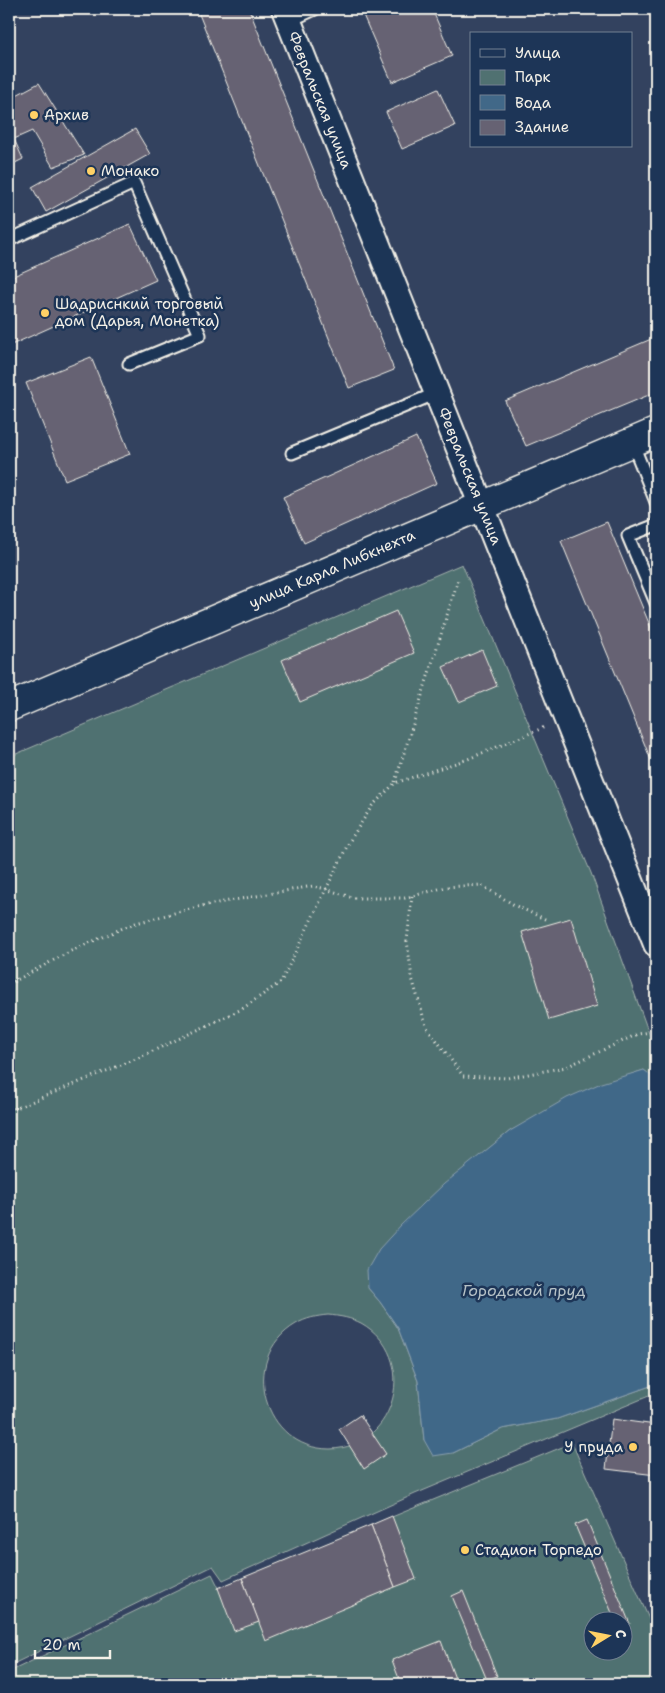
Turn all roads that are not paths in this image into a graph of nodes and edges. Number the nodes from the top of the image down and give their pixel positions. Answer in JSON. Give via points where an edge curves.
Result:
{"nodes":[{"id":1,"x":315,"y":9,"type":"edge"},
{"id":2,"x":286,"y":15,"type":"edge"},
{"id":3,"x":9,"y":240,"type":"edge"},
{"id":4,"x":129,"y":364,"type":"dead end"},
{"id":5,"x":436,"y":393,"type":"junction"},
{"id":6,"x":644,"y":437,"type":"edge"},
{"id":7,"x":292,"y":453,"type":"dead end"},
{"id":8,"x":656,"y":502,"type":"edge"},
{"id":9,"x":481,"y":506,"type":"junction"},
{"id":10,"x":656,"y":525,"type":"edge"},
{"id":11,"x":656,"y":603,"type":"edge"},
{"id":12,"x":9,"y":707,"type":"edge"},
{"id":13,"x":655,"y":938,"type":"edge"}],
"edges":[{"from":1,"to":2,"type":"lane"},
{"from":2,"to":5,"type":"street","name":"Февральская улица"},
{"from":3,"to":4,"type":"lane","via":[[134,183],[200,335]]},
{"from":5,"to":7,"type":"lane"},
{"from":5,"to":9,"type":"street","name":"Февральская улица"},
{"from":6,"to":8,"type":"lane"},
{"from":6,"to":9,"type":"street","name":"улица Карла Либкнехта"},
{"from":9,"to":12,"type":"street","name":"улица Карла Либкнехта"},
{"from":9,"to":13,"type":"street","name":"Февральская улица"},
{"from":10,"to":11,"type":"lane","via":[[628,536]]}]}
